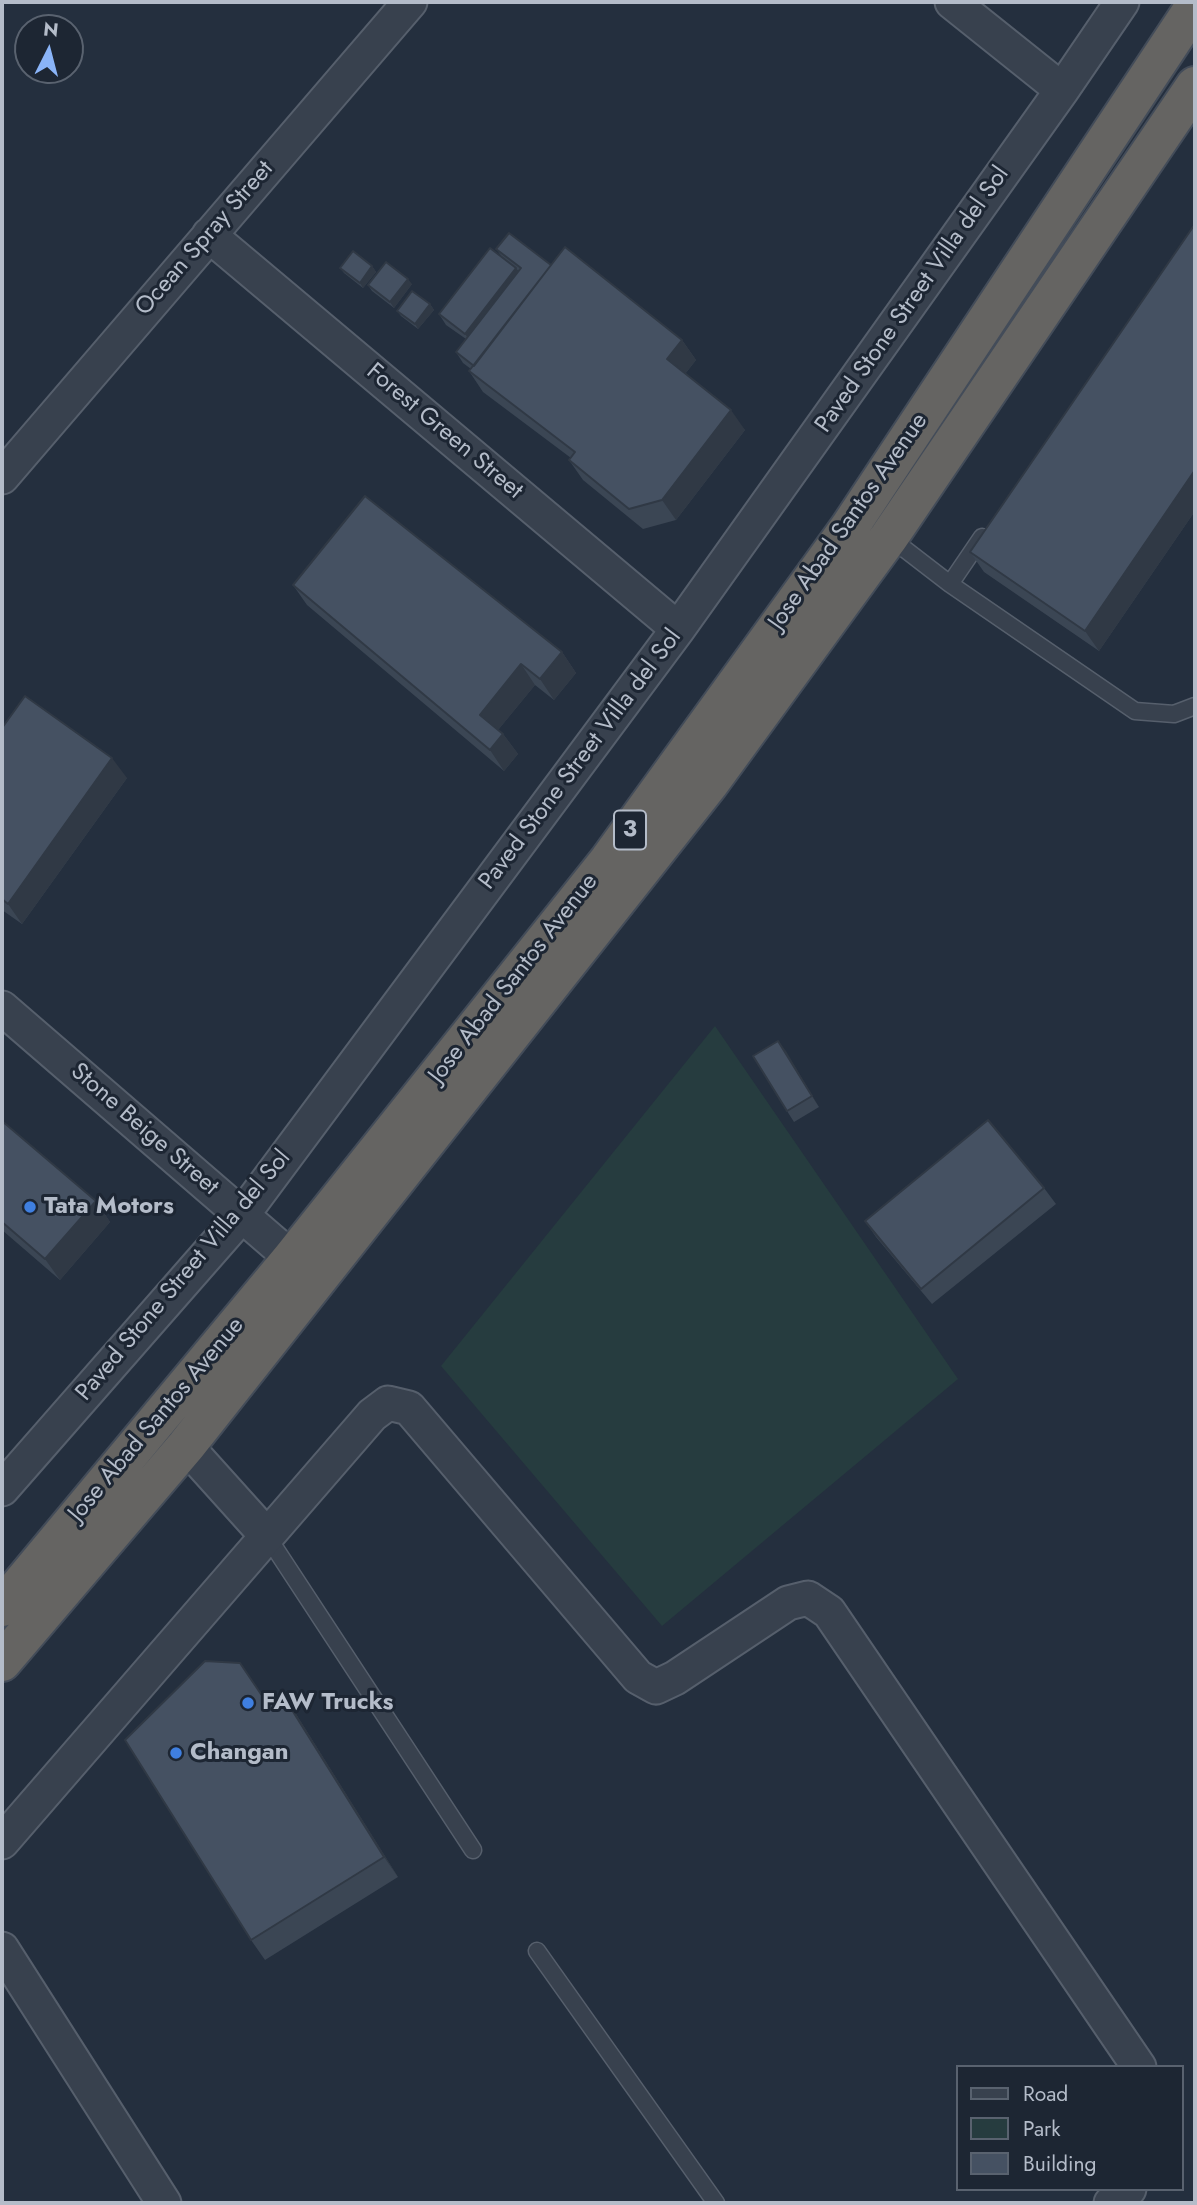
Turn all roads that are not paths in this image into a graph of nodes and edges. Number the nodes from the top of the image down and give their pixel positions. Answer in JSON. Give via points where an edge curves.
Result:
{"nodes":[{"id":1,"x":410,"y":2,"type":"edge"},
{"id":2,"x":952,"y":2,"type":"edge"},
{"id":3,"x":1122,"y":2,"type":"edge"},
{"id":4,"x":1195,"y":6,"type":"edge"},
{"id":5,"x":1195,"y":86,"type":"edge"},
{"id":6,"x":1062,"y":90,"type":"junction"},
{"id":7,"x":209,"y":235,"type":"junction"},
{"id":8,"x":2,"y":477,"type":"edge"},
{"id":9,"x":989,"y":527,"type":"edge"},
{"id":10,"x":890,"y":537,"type":"junction"},
{"id":11,"x":950,"y":584,"type":"junction"},
{"id":12,"x":678,"y":629,"type":"junction"},
{"id":13,"x":1195,"y":706,"type":"edge"},
{"id":14,"x":2,"y":1008,"type":"edge"},
{"id":15,"x":243,"y":1214,"type":"junction"},
{"id":16,"x":305,"y":1269,"type":"junction"},
{"id":17,"x":187,"y":1446,"type":"junction"},
{"id":18,"x":2,"y":1489,"type":"edge"},
{"id":19,"x":267,"y":1536,"type":"junction"},
{"id":20,"x":2,"y":1607,"type":"edge"},
{"id":21,"x":2,"y":1662,"type":"edge"},
{"id":22,"x":2,"y":1842,"type":"edge"},
{"id":23,"x":473,"y":1850,"type":"dead end"},
{"id":24,"x":2,"y":1950,"type":"edge"},
{"id":25,"x":537,"y":1951,"type":"dead end"},
{"id":26,"x":1138,"y":2065,"type":"edge"},
{"id":27,"x":1126,"y":2191,"type":"edge"},
{"id":28,"x":164,"y":2203,"type":"edge"},
{"id":29,"x":716,"y":2203,"type":"edge"},
{"id":30,"x":1111,"y":2203,"type":"edge"}],
"edges":[{"from":1,"to":7,"type":"street","name":"Ocean Spray Street"},
{"from":2,"to":6,"type":"street"},
{"from":3,"to":6,"type":"street","name":"Paved Stone Street Villa del Sol"},
{"from":4,"to":16,"type":"highway","name":"Jose Abad Santos Avenue","number":"3","via":[[841,539]]},
{"from":5,"to":10,"type":"highway","name":"Jose Abad Santos Avenue","number":"3"},
{"from":6,"to":12,"type":"street","name":"Paved Stone Street Villa del Sol"},
{"from":7,"to":8,"type":"street","name":"Ocean Spray Street"},
{"from":7,"to":12,"type":"street","name":"Forest Green Street"},
{"from":9,"to":11,"type":"lane"},
{"from":10,"to":11,"type":"lane"},
{"from":10,"to":16,"type":"highway","name":"Jose Abad Santos Avenue","number":"3","via":[[709,785]]},
{"from":11,"to":13,"type":"lane","via":[[1135,711],[1174,714]]},
{"from":12,"to":15,"type":"street","name":"Paved Stone Street Villa del Sol"},
{"from":14,"to":15,"type":"street","name":"Stone Beige Street"},
{"from":15,"to":16,"type":"street","name":"Stone Beige Street"},
{"from":15,"to":18,"type":"street","name":"Paved Stone Street Villa del Sol"},
{"from":16,"to":17,"type":"highway","name":"Jose Abad Santos Avenue","number":"3"},
{"from":16,"to":20,"type":"highway","name":"Jose Abad Santos Avenue","number":"3"},
{"from":17,"to":19,"type":"street"},
{"from":17,"to":21,"type":"highway","name":"Jose Abad Santos Avenue","number":"3"},
{"from":19,"to":22,"type":"street"},
{"from":19,"to":23,"type":"lane"},
{"from":19,"to":26,"type":"street","via":[[372,1415],[388,1403],[409,1408],[638,1677],[656,1687],[788,1603],[808,1598],[829,1612]]},
{"from":24,"to":28,"type":"street"},
{"from":25,"to":29,"type":"lane"},
{"from":27,"to":30,"type":"street"}]}
